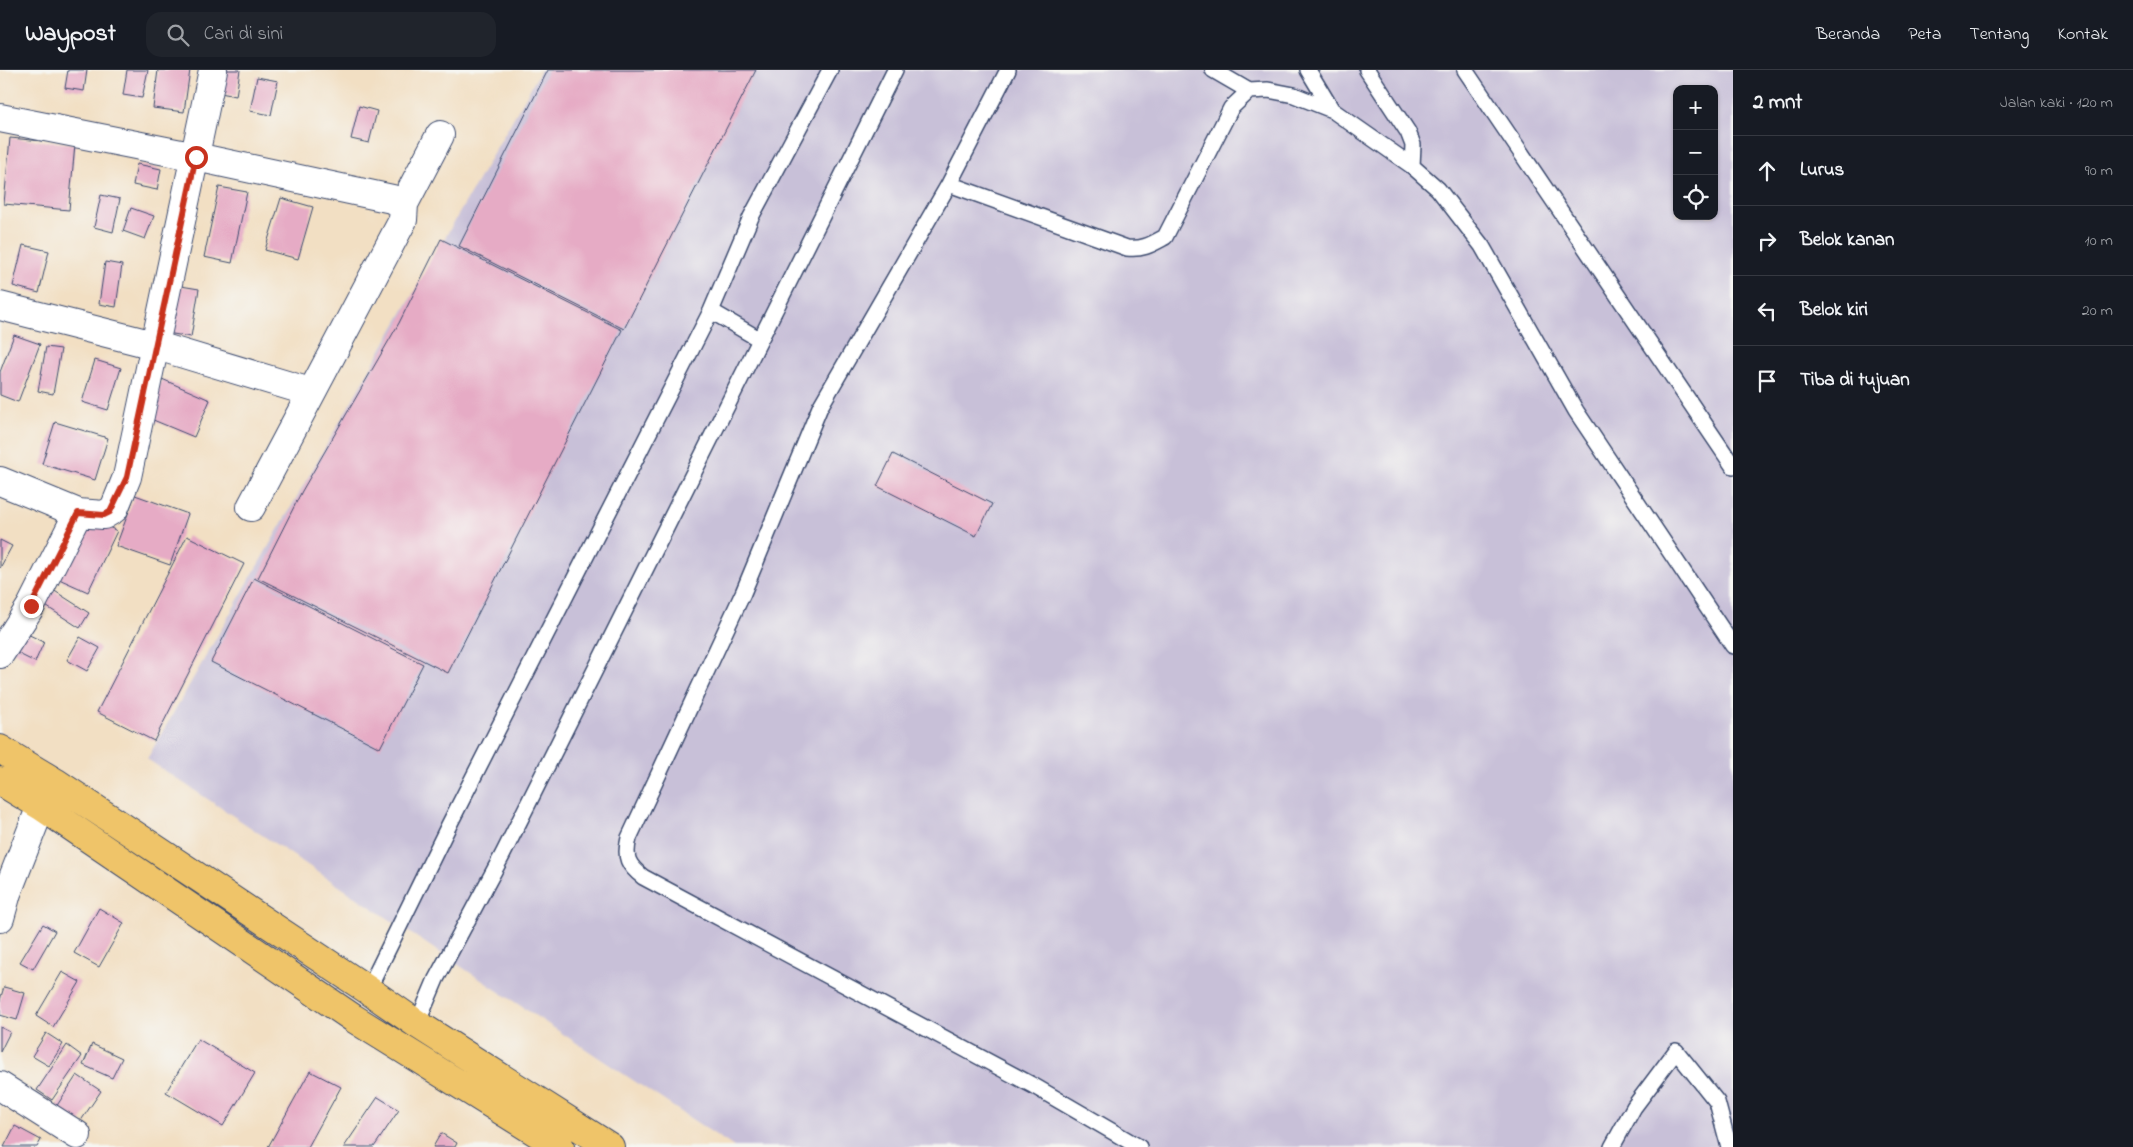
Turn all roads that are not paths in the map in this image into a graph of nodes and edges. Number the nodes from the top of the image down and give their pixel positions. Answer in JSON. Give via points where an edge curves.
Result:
{"nodes":[{"id":1,"x":213,"y":70,"type":"edge"},
{"id":2,"x":830,"y":70,"type":"edge"},
{"id":3,"x":895,"y":70,"type":"edge"},
{"id":4,"x":1008,"y":70,"type":"edge"},
{"id":5,"x":1213,"y":70,"type":"edge"},
{"id":6,"x":1308,"y":70,"type":"edge"},
{"id":7,"x":1367,"y":70,"type":"edge"},
{"id":8,"x":1465,"y":70,"type":"edge"},
{"id":9,"x":1234,"y":75,"type":"edge"},
{"id":10,"x":1249,"y":92,"type":"junction"},
{"id":11,"x":1332,"y":110,"type":"junction"},
{"id":12,"x":0,"y":118,"type":"edge"},
{"id":13,"x":440,"y":135,"type":"dead end"},
{"id":14,"x":196,"y":157,"type":"junction"},
{"id":15,"x":1412,"y":166,"type":"junction"},
{"id":16,"x":950,"y":184,"type":"junction"},
{"id":17,"x":404,"y":204,"type":"junction"},
{"id":18,"x":0,"y":306,"type":"edge"},
{"id":19,"x":711,"y":311,"type":"junction"},
{"id":20,"x":759,"y":339,"type":"junction"},
{"id":21,"x":154,"y":345,"type":"junction"},
{"id":22,"x":310,"y":392,"type":"junction"},
{"id":23,"x":1733,"y":466,"type":"edge"},
{"id":24,"x":0,"y":481,"type":"edge"},
{"id":25,"x":251,"y":507,"type":"dead end"},
{"id":26,"x":78,"y":513,"type":"junction"},
{"id":27,"x":1733,"y":646,"type":"edge"},
{"id":28,"x":0,"y":654,"type":"edge"},
{"id":29,"x":0,"y":750,"type":"edge"},
{"id":30,"x":0,"y":781,"type":"edge"},
{"id":31,"x":41,"y":806,"type":"junction"},
{"id":32,"x":0,"y":918,"type":"edge"},
{"id":33,"x":368,"y":990,"type":"junction"},
{"id":34,"x":417,"y":1024,"type":"junction"},
{"id":35,"x":0,"y":1086,"type":"edge"},
{"id":36,"x":77,"y":1136,"type":"dead end"},
{"id":37,"x":560,"y":1147,"type":"edge"},
{"id":38,"x":610,"y":1147,"type":"edge"},
{"id":39,"x":1138,"y":1147,"type":"edge"},
{"id":40,"x":1612,"y":1147,"type":"edge"},
{"id":41,"x":1728,"y":1147,"type":"edge"}],
"edges":[{"from":1,"to":14,"type":"street"},
{"from":2,"to":19,"type":"lane","via":[[752,218]]},
{"from":3,"to":20,"type":"lane"},
{"from":4,"to":16,"type":"lane"},
{"from":5,"to":9,"type":"lane"},
{"from":6,"to":11,"type":"lane"},
{"from":7,"to":15,"type":"lane","via":[[1408,132],[1413,145]]},
{"from":8,"to":23,"type":"lane"},
{"from":9,"to":10,"type":"lane"},
{"from":10,"to":11,"type":"lane","via":[[1268,90],[1294,95]]},
{"from":10,"to":16,"type":"lane","via":[[1231,108],[1165,237],[1148,246],[1127,248]]},
{"from":11,"to":15,"type":"lane"},
{"from":12,"to":14,"type":"street"},
{"from":13,"to":17,"type":"street"},
{"from":14,"to":17,"type":"street"},
{"from":14,"to":21,"type":"street"},
{"from":15,"to":27,"type":"lane","via":[[1438,188],[1482,246],[1576,410]]},
{"from":16,"to":39,"type":"lane","via":[[820,407],[743,593],[626,850],[630,867],[643,878],[1034,1086]]},
{"from":17,"to":22,"type":"street","via":[[403,220]]},
{"from":18,"to":21,"type":"street"},
{"from":19,"to":20,"type":"lane"},
{"from":19,"to":33,"type":"lane"},
{"from":20,"to":34,"type":"lane","via":[[481,896],[436,979]]},
{"from":21,"to":22,"type":"street"},
{"from":21,"to":26,"type":"street","via":[[127,477],[114,508],[104,515]]},
{"from":22,"to":25,"type":"street"},
{"from":24,"to":26,"type":"street"},
{"from":26,"to":28,"type":"street","via":[[31,606]]},
{"from":29,"to":33,"type":"highway","via":[[63,788]]},
{"from":30,"to":31,"type":"highway"},
{"from":31,"to":32,"type":"street"},
{"from":31,"to":37,"type":"highway","via":[[353,1018]]},
{"from":33,"to":34,"type":"highway"},
{"from":34,"to":38,"type":"highway"},
{"from":35,"to":36,"type":"street"},
{"from":40,"to":41,"type":"lane","via":[[1634,1107],[1676,1051],[1717,1102]]}]}
